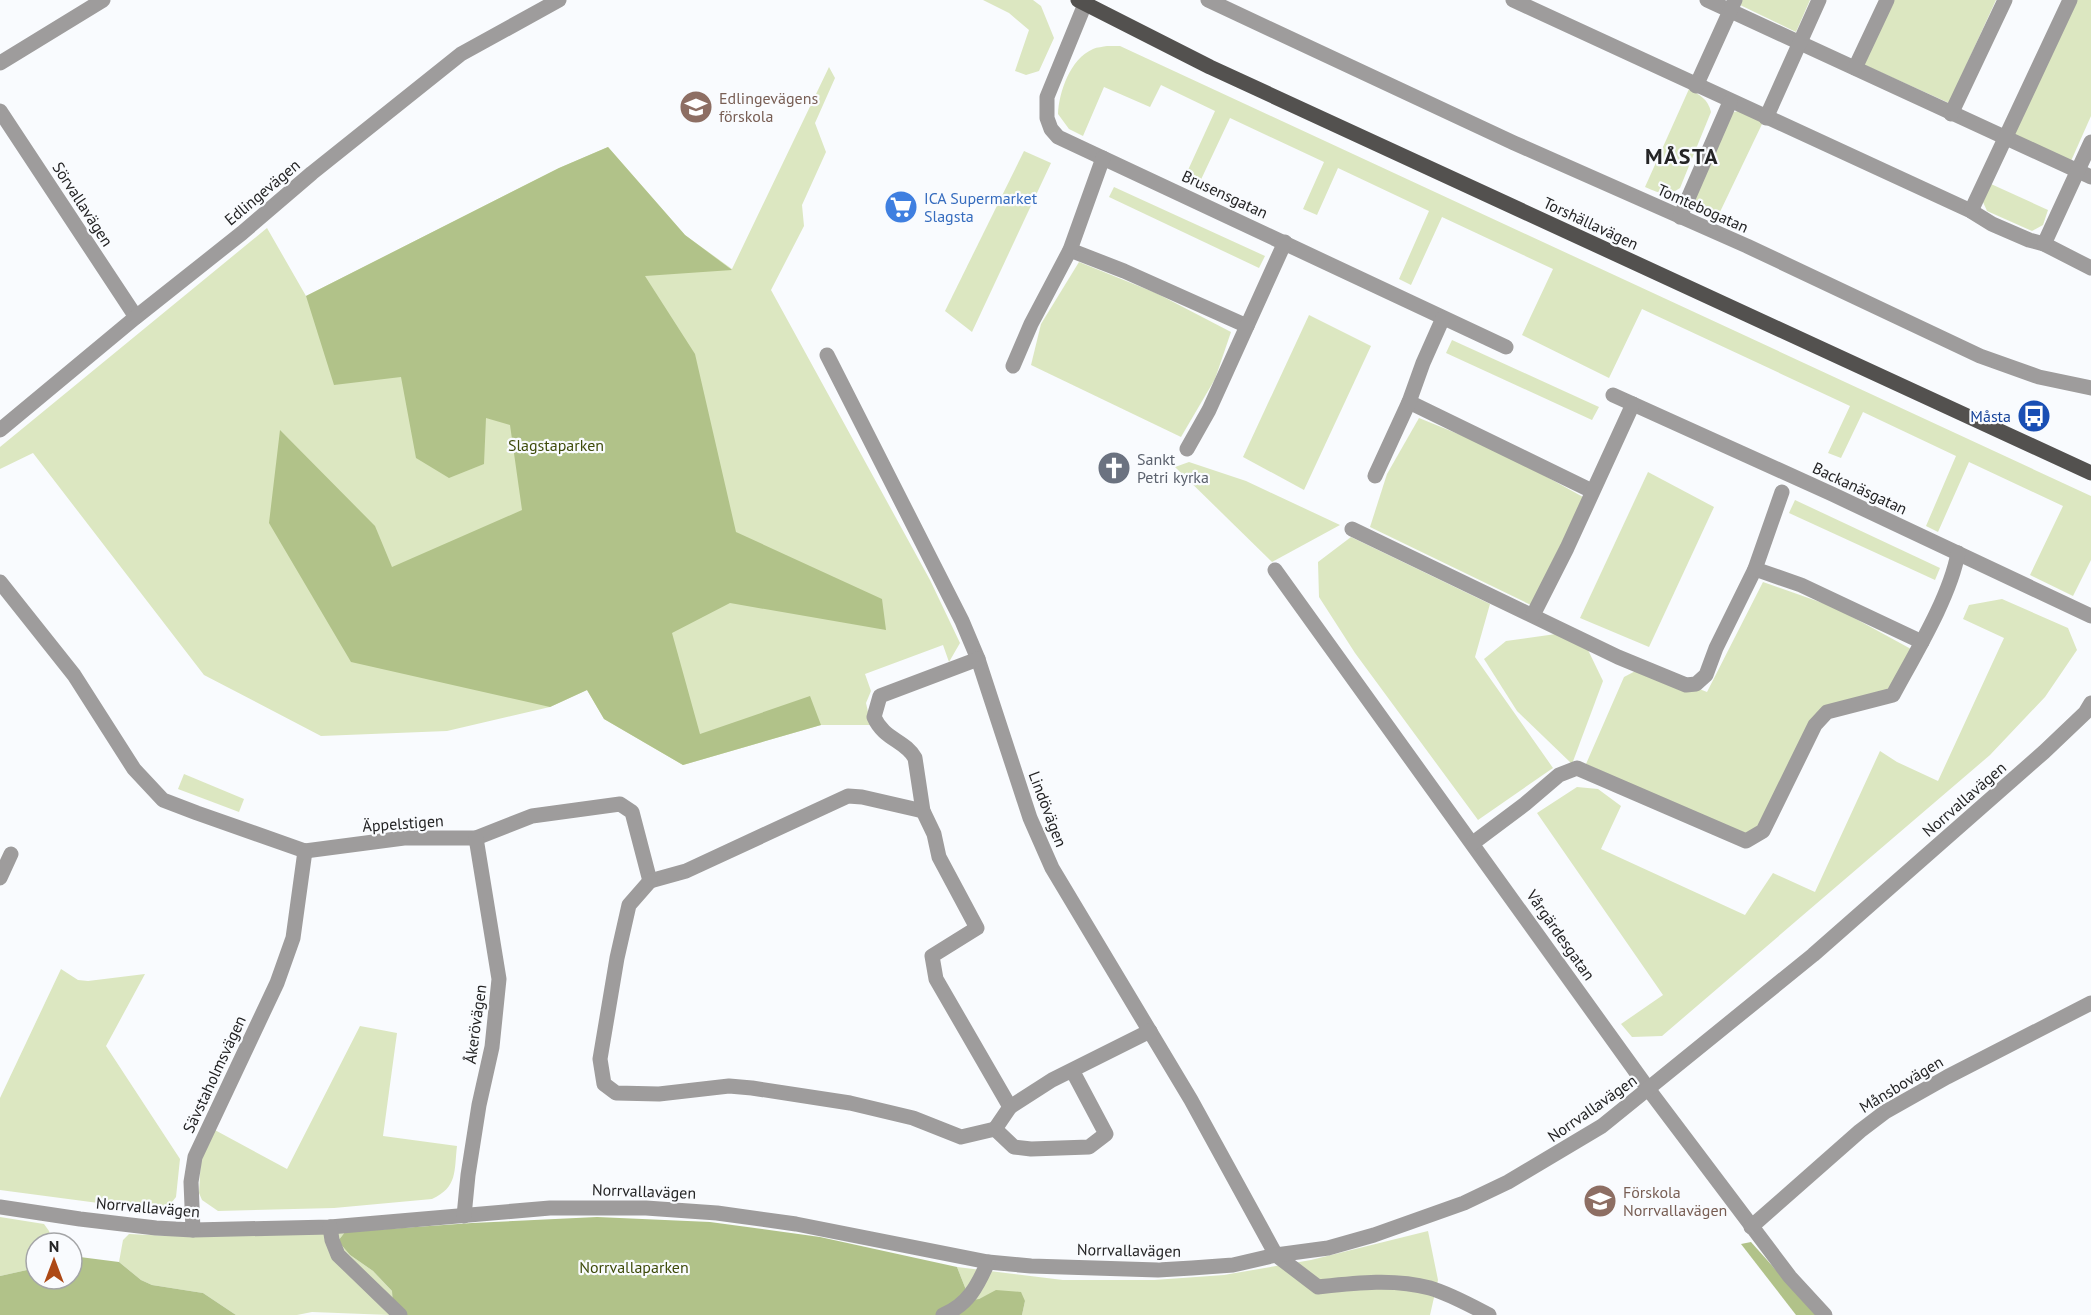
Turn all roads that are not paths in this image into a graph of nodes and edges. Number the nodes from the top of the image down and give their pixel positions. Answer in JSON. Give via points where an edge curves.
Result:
{"nodes":[{"id":1,"x":103,"y":0,"type":"edge"},
{"id":2,"x":560,"y":0,"type":"edge"},
{"id":3,"x":1208,"y":0,"type":"edge"},
{"id":4,"x":1513,"y":0,"type":"edge"},
{"id":5,"x":1707,"y":0,"type":"edge"},
{"id":6,"x":1819,"y":0,"type":"edge"},
{"id":7,"x":1887,"y":0,"type":"edge"},
{"id":8,"x":2005,"y":0,"type":"edge"},
{"id":9,"x":2070,"y":0,"type":"edge"},
{"id":10,"x":1082,"y":2,"type":"edge"},
{"id":11,"x":1733,"y":5,"type":"edge"},
{"id":12,"x":1799,"y":43,"type":"junction"},
{"id":13,"x":0,"y":63,"type":"edge"},
{"id":14,"x":1856,"y":68,"type":"junction"},
{"id":15,"x":1696,"y":86,"type":"junction"},
{"id":16,"x":1730,"y":102,"type":"junction"},
{"id":17,"x":0,"y":111,"type":"edge"},
{"id":18,"x":1951,"y":114,"type":"junction"},
{"id":19,"x":1766,"y":118,"type":"junction"},
{"id":20,"x":2006,"y":137,"type":"junction"},
{"id":21,"x":2091,"y":142,"type":"edge"},
{"id":22,"x":1103,"y":158,"type":"junction"},
{"id":23,"x":2084,"y":174,"type":"edge"},
{"id":24,"x":1971,"y":212,"type":"junction"},
{"id":25,"x":1680,"y":217,"type":"junction"},
{"id":26,"x":1286,"y":242,"type":"junction"},
{"id":27,"x":2044,"y":244,"type":"junction"},
{"id":28,"x":1070,"y":249,"type":"junction"},
{"id":29,"x":2091,"y":268,"type":"edge"},
{"id":30,"x":136,"y":317,"type":"junction"},
{"id":31,"x":1443,"y":318,"type":"junction"},
{"id":32,"x":1247,"y":326,"type":"junction"},
{"id":33,"x":1506,"y":347,"type":"dead end"},
{"id":34,"x":827,"y":355,"type":"dead end"},
{"id":35,"x":1013,"y":366,"type":"dead end"},
{"id":36,"x":2091,"y":388,"type":"edge"},
{"id":37,"x":1613,"y":395,"type":"dead end"},
{"id":38,"x":1409,"y":402,"type":"junction"},
{"id":39,"x":1633,"y":404,"type":"junction"},
{"id":40,"x":0,"y":430,"type":"edge"},
{"id":41,"x":1187,"y":449,"type":"dead end"},
{"id":42,"x":2091,"y":473,"type":"edge"},
{"id":43,"x":1375,"y":476,"type":"dead end"},
{"id":44,"x":1592,"y":491,"type":"junction"},
{"id":45,"x":1782,"y":492,"type":"dead end"},
{"id":46,"x":1352,"y":529,"type":"dead end"},
{"id":47,"x":1958,"y":553,"type":"junction"},
{"id":48,"x":1755,"y":568,"type":"junction"},
{"id":49,"x":1275,"y":570,"type":"dead end"},
{"id":50,"x":0,"y":582,"type":"edge"},
{"id":51,"x":1533,"y":615,"type":"junction"},
{"id":52,"x":2091,"y":616,"type":"edge"},
{"id":53,"x":1922,"y":642,"type":"junction"},
{"id":54,"x":978,"y":659,"type":"junction"},
{"id":55,"x":2091,"y":703,"type":"edge"},
{"id":56,"x":923,"y":811,"type":"junction"},
{"id":57,"x":476,"y":838,"type":"junction"},
{"id":58,"x":1473,"y":843,"type":"junction"},
{"id":59,"x":305,"y":850,"type":"junction"},
{"id":60,"x":11,"y":854,"type":"dead end"},
{"id":61,"x":0,"y":878,"type":"edge"},
{"id":62,"x":650,"y":881,"type":"junction"},
{"id":63,"x":2091,"y":1003,"type":"edge"},
{"id":64,"x":1150,"y":1031,"type":"junction"},
{"id":65,"x":1072,"y":1070,"type":"junction"},
{"id":66,"x":1649,"y":1090,"type":"junction"},
{"id":67,"x":1010,"y":1107,"type":"junction"},
{"id":68,"x":995,"y":1129,"type":"junction"},
{"id":69,"x":0,"y":1207,"type":"edge"},
{"id":70,"x":464,"y":1216,"type":"junction"},
{"id":71,"x":330,"y":1227,"type":"junction"},
{"id":72,"x":1751,"y":1227,"type":"junction"},
{"id":73,"x":193,"y":1230,"type":"junction"},
{"id":74,"x":1276,"y":1256,"type":"junction"},
{"id":75,"x":988,"y":1262,"type":"junction"},
{"id":76,"x":400,"y":1315,"type":"edge"},
{"id":77,"x":943,"y":1315,"type":"edge"},
{"id":78,"x":1489,"y":1315,"type":"edge"},
{"id":79,"x":1826,"y":1315,"type":"edge"}],
"edges":[{"from":1,"to":13,"type":"street"},
{"from":2,"to":30,"type":"street","name":"Edlingevägen","via":[[462,54]]},
{"from":3,"to":25,"type":"street","name":"Tomtebogatan"},
{"from":4,"to":15,"type":"street"},
{"from":5,"to":11,"type":"street"},
{"from":6,"to":12,"type":"street"},
{"from":7,"to":14,"type":"street"},
{"from":8,"to":18,"type":"street"},
{"from":9,"to":20,"type":"street"},
{"from":10,"to":22,"type":"street","name":"Brusensgatan","via":[[1047,97],[1047,118],[1058,137]]},
{"from":10,"to":42,"type":"main road","name":"Torshällavägen","via":[[1210,67]]},
{"from":11,"to":12,"type":"street"},
{"from":11,"to":15,"type":"street"},
{"from":12,"to":14,"type":"street"},
{"from":12,"to":19,"type":"street"},
{"from":14,"to":18,"type":"street"},
{"from":15,"to":16,"type":"street"},
{"from":16,"to":19,"type":"street"},
{"from":16,"to":25,"type":"street"},
{"from":17,"to":30,"type":"street","name":"Sörvallavägen"},
{"from":18,"to":20,"type":"street"},
{"from":19,"to":24,"type":"street"},
{"from":20,"to":23,"type":"street"},
{"from":20,"to":24,"type":"street"},
{"from":21,"to":23,"type":"street"},
{"from":22,"to":26,"type":"street","name":"Brusensgatan"},
{"from":22,"to":28,"type":"street"},
{"from":23,"to":27,"type":"street"},
{"from":24,"to":27,"type":"street"},
{"from":25,"to":36,"type":"street","name":"Tomtebogatan","via":[[1980,356]]},
{"from":26,"to":31,"type":"street","name":"Brusensgatan"},
{"from":26,"to":32,"type":"street"},
{"from":27,"to":29,"type":"street"},
{"from":28,"to":32,"type":"street"},
{"from":28,"to":35,"type":"street"},
{"from":30,"to":40,"type":"street","name":"Edlingevägen"},
{"from":31,"to":33,"type":"street","name":"Brusensgatan"},
{"from":31,"to":38,"type":"street"},
{"from":32,"to":41,"type":"street"},
{"from":34,"to":54,"type":"street","name":"Lindövägen"},
{"from":37,"to":39,"type":"street","name":"Backanäsgatan"},
{"from":38,"to":43,"type":"street"},
{"from":38,"to":44,"type":"street"},
{"from":39,"to":44,"type":"street"},
{"from":39,"to":47,"type":"street","name":"Backanäsgatan"},
{"from":44,"to":51,"type":"street"},
{"from":45,"to":48,"type":"street"},
{"from":46,"to":51,"type":"street"},
{"from":47,"to":52,"type":"street","name":"Backanäsgatan"},
{"from":47,"to":53,"type":"street","via":[[1954,572]]},
{"from":48,"to":51,"type":"street","via":[[1706,675],[1696,684],[1686,685],[1617,657]]},
{"from":48,"to":53,"type":"street","via":[[1801,585]]},
{"from":49,"to":58,"type":"street","name":"Vårgärdesgatan"},
{"from":50,"to":59,"type":"street","name":"Äppelstigen","via":[[74,675],[135,769],[163,800]]},
{"from":53,"to":58,"type":"street","via":[[1893,695],[1827,712],[1815,726],[1763,831],[1746,841],[1577,768],[1559,775]]},
{"from":54,"to":56,"type":"street","via":[[880,696],[874,717],[879,729],[912,752]]},
{"from":54,"to":64,"type":"street","name":"Lindövägen","via":[[1041,844]]},
{"from":55,"to":66,"type":"street","name":"Norrvallavägen","via":[[2044,752],[1822,947]]},
{"from":56,"to":62,"type":"street","via":[[848,796],[686,871]]},
{"from":56,"to":67,"type":"street","via":[[939,857],[977,928],[932,956],[936,979]]},
{"from":57,"to":59,"type":"street","name":"Äppelstigen","via":[[404,838]]},
{"from":57,"to":62,"type":"street","name":"Äppelstigen","via":[[532,816],[620,804],[632,812]]},
{"from":57,"to":70,"type":"street","name":"Åkerövägen","via":[[499,979],[492,1047],[479,1105]]},
{"from":58,"to":66,"type":"street","name":"Vårgärdesgatan"},
{"from":59,"to":73,"type":"street","name":"Sävstaholmsvägen","via":[[292,938],[277,983],[195,1157],[191,1182]]},
{"from":60,"to":61,"type":"street"},
{"from":62,"to":68,"type":"street","via":[[628,904],[600,1059],[604,1084],[616,1093],[658,1094],[729,1086],[850,1103],[914,1118],[961,1137]]},
{"from":63,"to":72,"type":"street","name":"Månsbovägen","via":[[1885,1112]]},
{"from":64,"to":65,"type":"street"},
{"from":64,"to":74,"type":"street","name":"Lindövägen"},
{"from":65,"to":67,"type":"street"},
{"from":65,"to":68,"type":"street","via":[[1106,1134],[1089,1147],[1031,1149],[1014,1147]]},
{"from":66,"to":72,"type":"street","name":"Vårgärdesgatan"},
{"from":66,"to":74,"type":"street","name":"Norrvallavägen","via":[[1552,1158],[1464,1203],[1340,1245]]},
{"from":67,"to":68,"type":"street"},
{"from":69,"to":73,"type":"street","name":"Norrvallavägen","via":[[80,1220]]},
{"from":70,"to":71,"type":"street","name":"Norrvallavägen"},
{"from":70,"to":75,"type":"street","name":"Norrvallavägen","via":[[585,1207],[717,1213],[796,1224]]},
{"from":71,"to":73,"type":"street","name":"Norrvallavägen"},
{"from":71,"to":76,"type":"street","via":[[338,1255]]},
{"from":72,"to":79,"type":"street","name":"Vårgärdesgatan"},
{"from":74,"to":75,"type":"street","name":"Norrvallavägen","via":[[1233,1265],[1158,1270]]},
{"from":74,"to":78,"type":"street","via":[[1318,1287],[1407,1284],[1430,1288]]},
{"from":75,"to":77,"type":"street","via":[[971,1295],[954,1311]]}]}
